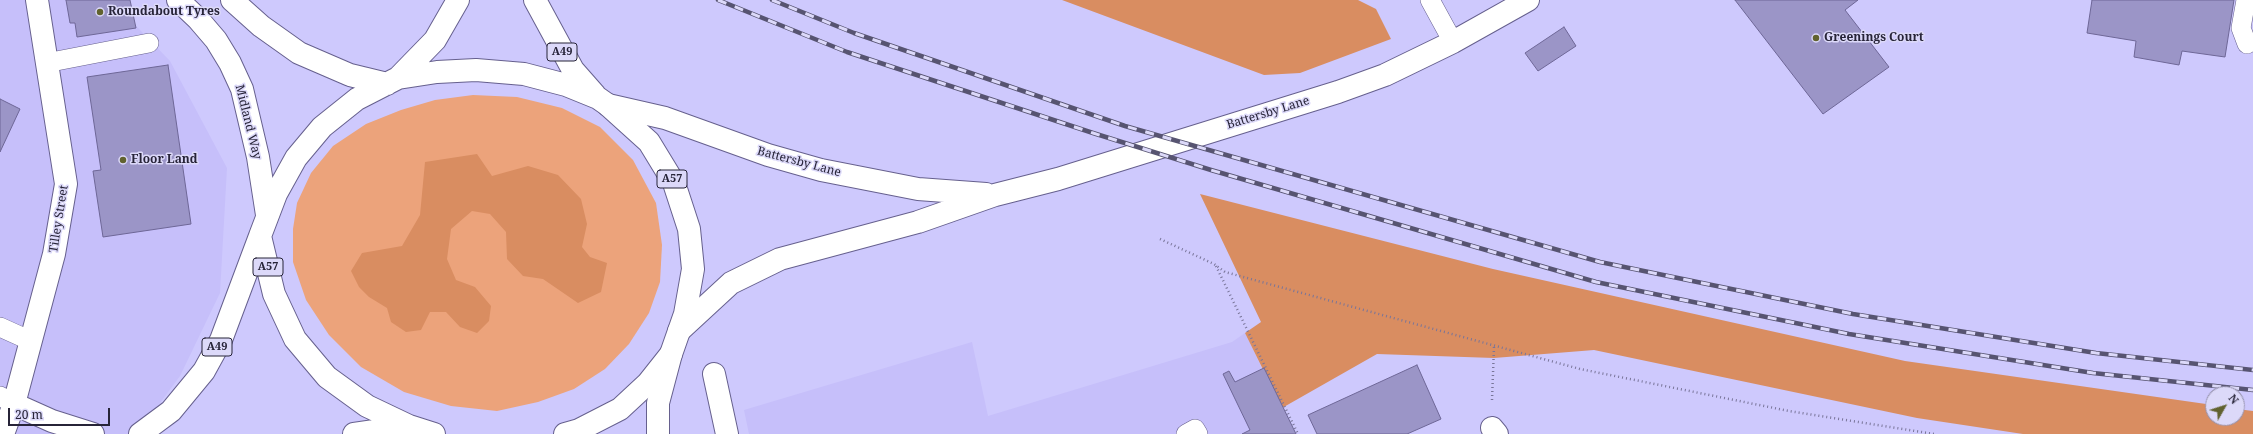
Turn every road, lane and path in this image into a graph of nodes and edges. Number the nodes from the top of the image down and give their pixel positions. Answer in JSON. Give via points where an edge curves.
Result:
{"nodes":[{"id":1,"x":37,"y":0,"type":"edge"},
{"id":2,"x":178,"y":0,"type":"edge"},
{"id":3,"x":232,"y":0,"type":"edge"},
{"id":4,"x":458,"y":0,"type":"edge"},
{"id":5,"x":535,"y":0,"type":"edge"},
{"id":6,"x":1430,"y":0,"type":"edge"},
{"id":7,"x":1528,"y":0,"type":"edge"},
{"id":8,"x":2246,"y":0,"type":"edge"},
{"id":9,"x":1454,"y":42,"type":"junction"},
{"id":10,"x":149,"y":43,"type":"dead end"},
{"id":11,"x":2247,"y":44,"type":"dead end"},
{"id":12,"x":46,"y":63,"type":"junction"},
{"id":13,"x":392,"y":81,"type":"junction"},
{"id":14,"x":603,"y":102,"type":"junction"},
{"id":15,"x":996,"y":194,"type":"junction"},
{"id":16,"x":268,"y":216,"type":"junction"},
{"id":17,"x":260,"y":236,"type":"junction"},
{"id":18,"x":1160,"y":239,"type":"dead end"},
{"id":19,"x":1214,"y":264,"type":"junction"},
{"id":20,"x":0,"y":327,"type":"edge"},
{"id":21,"x":679,"y":331,"type":"junction"},
{"id":22,"x":31,"y":341,"type":"junction"},
{"id":23,"x":1494,"y":347,"type":"junction"},
{"id":24,"x":671,"y":354,"type":"junction"},
{"id":25,"x":714,"y":374,"type":"dead end"},
{"id":26,"x":7,"y":400,"type":"edge"},
{"id":27,"x":409,"y":426,"type":"junction"},
{"id":28,"x":1494,"y":431,"type":"edge"},
{"id":29,"x":3,"y":434,"type":"edge"},
{"id":30,"x":93,"y":434,"type":"edge"},
{"id":31,"x":140,"y":434,"type":"edge"},
{"id":32,"x":354,"y":434,"type":"edge"},
{"id":33,"x":434,"y":434,"type":"edge"},
{"id":34,"x":566,"y":434,"type":"edge"},
{"id":35,"x":658,"y":434,"type":"edge"},
{"id":36,"x":727,"y":434,"type":"edge"},
{"id":37,"x":1186,"y":434,"type":"edge"},
{"id":38,"x":1198,"y":434,"type":"edge"},
{"id":39,"x":1298,"y":434,"type":"edge"},
{"id":40,"x":1934,"y":434,"type":"edge"}],
"edges":[{"from":1,"to":12,"type":"main road","name":"Tilley Street"},
{"from":2,"to":16,"type":"main road","name":"Midland Way","via":[[216,40],[242,89],[258,157]]},
{"from":3,"to":13,"type":"main road","number":"A57","via":[[261,26],[299,53],[350,75]]},
{"from":4,"to":13,"type":"main road","via":[[435,40]]},
{"from":5,"to":14,"type":"main road","number":"A49","via":[[573,70]]},
{"from":6,"to":9,"type":"lane"},
{"from":7,"to":9,"type":"main road","name":"Battersby Lane"},
{"from":8,"to":11,"type":"lane","via":[[2241,28]]},
{"from":9,"to":15,"type":"main road","name":"Battersby Lane","via":[[1385,75],[1338,92],[1058,179]]},
{"from":10,"to":12,"type":"lane"},
{"from":12,"to":22,"type":"main road","name":"Tilley Street","via":[[66,184],[54,254]]},
{"from":13,"to":14,"type":"main road","number":"A57","via":[[437,72],[476,70],[524,74],[566,85]]},
{"from":13,"to":16,"type":"main road","number":"A57","via":[[357,99],[322,127],[296,158],[276,194]]},
{"from":14,"to":15,"type":"main road","name":"Battersby Lane","via":[[665,118],[768,155],[821,170],[918,189]]},
{"from":14,"to":21,"type":"main road","number":"A57","via":[[649,142],[674,182],[688,229],[693,269],[685,314]]},
{"from":15,"to":21,"type":"main road","name":"Battersby Lane","via":[[918,222],[780,259],[730,284]]},
{"from":16,"to":17,"type":"main road","number":"A57"},
{"from":17,"to":27,"type":"main road","number":"A57","via":[[274,294],[295,339],[327,377],[366,406]]},
{"from":17,"to":31,"type":"main road","number":"A49","via":[[221,340],[204,371],[171,411]]},
{"from":18,"to":19,"type":"path"},
{"from":19,"to":23,"type":"path","via":[[1225,272]]},
{"from":19,"to":39,"type":"path"},
{"from":20,"to":22,"type":"lane"},
{"from":21,"to":24,"type":"main road","number":"A57"},
{"from":22,"to":26,"type":"main road","name":"Tilley Street"},
{"from":23,"to":28,"type":"path"},
{"from":23,"to":40,"type":"path","via":[[1580,369],[1782,410]]},
{"from":24,"to":34,"type":"main road","number":"A57","via":[[648,383],[620,409]]},
{"from":24,"to":35,"type":"main road","number":"A57","via":[[658,403]]},
{"from":25,"to":36,"type":"main road"},
{"from":26,"to":29,"type":"main road","name":"Tilley Street"},
{"from":26,"to":30,"type":"main road","via":[[52,421]]},
{"from":27,"to":32,"type":"main road"},
{"from":27,"to":33,"type":"main road","number":"A57"},
{"from":37,"to":38,"type":"lane","via":[[1195,429]]}]}
